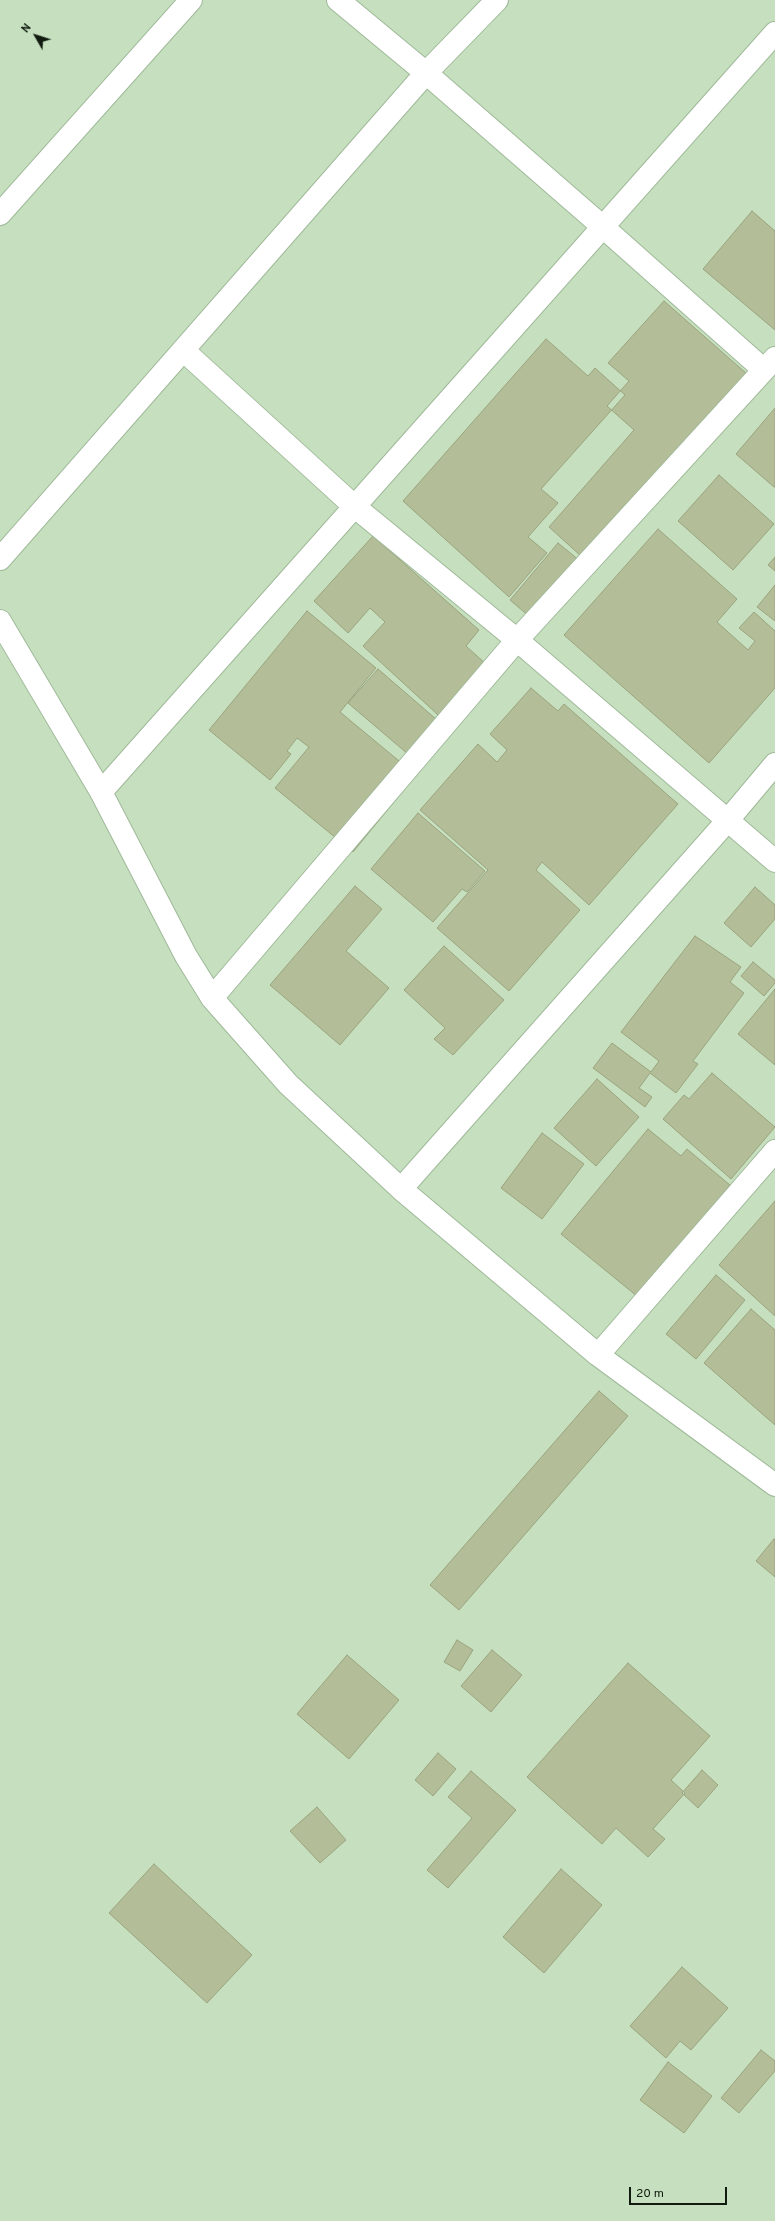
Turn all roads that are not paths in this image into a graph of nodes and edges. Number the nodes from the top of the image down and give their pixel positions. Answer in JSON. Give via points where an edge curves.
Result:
{"nodes":[{"id":1,"x":191,"y":0,"type":"edge"},
{"id":2,"x":338,"y":0,"type":"edge"},
{"id":3,"x":497,"y":0,"type":"edge"},
{"id":4,"x":775,"y":33,"type":"edge"},
{"id":5,"x":426,"y":73,"type":"junction"},
{"id":6,"x":0,"y":214,"type":"edge"},
{"id":7,"x":603,"y":227,"type":"junction"},
{"id":8,"x":184,"y":350,"type":"junction"},
{"id":9,"x":769,"y":364,"type":"edge"},
{"id":10,"x":354,"y":506,"type":"junction"},
{"id":11,"x":0,"y":559,"type":"edge"},
{"id":12,"x":0,"y":621,"type":"edge"},
{"id":13,"x":517,"y":640,"type":"junction"},
{"id":14,"x":775,"y":764,"type":"edge"},
{"id":15,"x":101,"y":792,"type":"junction"},
{"id":16,"x":728,"y":820,"type":"junction"},
{"id":17,"x":775,"y":861,"type":"edge"},
{"id":18,"x":212,"y":998,"type":"junction"},
{"id":19,"x":775,"y":1151,"type":"edge"},
{"id":20,"x":401,"y":1189,"type":"junction"},
{"id":21,"x":598,"y":1355,"type":"junction"},
{"id":22,"x":775,"y":1486,"type":"edge"}],
"edges":[{"from":1,"to":6,"type":"street"},
{"from":2,"to":5,"type":"street"},
{"from":3,"to":5,"type":"street"},
{"from":4,"to":7,"type":"street"},
{"from":5,"to":7,"type":"street"},
{"from":5,"to":8,"type":"street"},
{"from":7,"to":9,"type":"street"},
{"from":7,"to":10,"type":"street"},
{"from":8,"to":10,"type":"street"},
{"from":8,"to":11,"type":"street"},
{"from":9,"to":13,"type":"street"},
{"from":10,"to":13,"type":"street"},
{"from":10,"to":15,"type":"street"},
{"from":12,"to":15,"type":"street"},
{"from":13,"to":16,"type":"street"},
{"from":13,"to":18,"type":"street"},
{"from":14,"to":16,"type":"street"},
{"from":15,"to":18,"type":"street","via":[[186,956]]},
{"from":16,"to":17,"type":"street"},
{"from":16,"to":20,"type":"street"},
{"from":18,"to":20,"type":"street","via":[[288,1084]]},
{"from":19,"to":21,"type":"street"},
{"from":20,"to":21,"type":"street"},
{"from":21,"to":22,"type":"street"}]}
